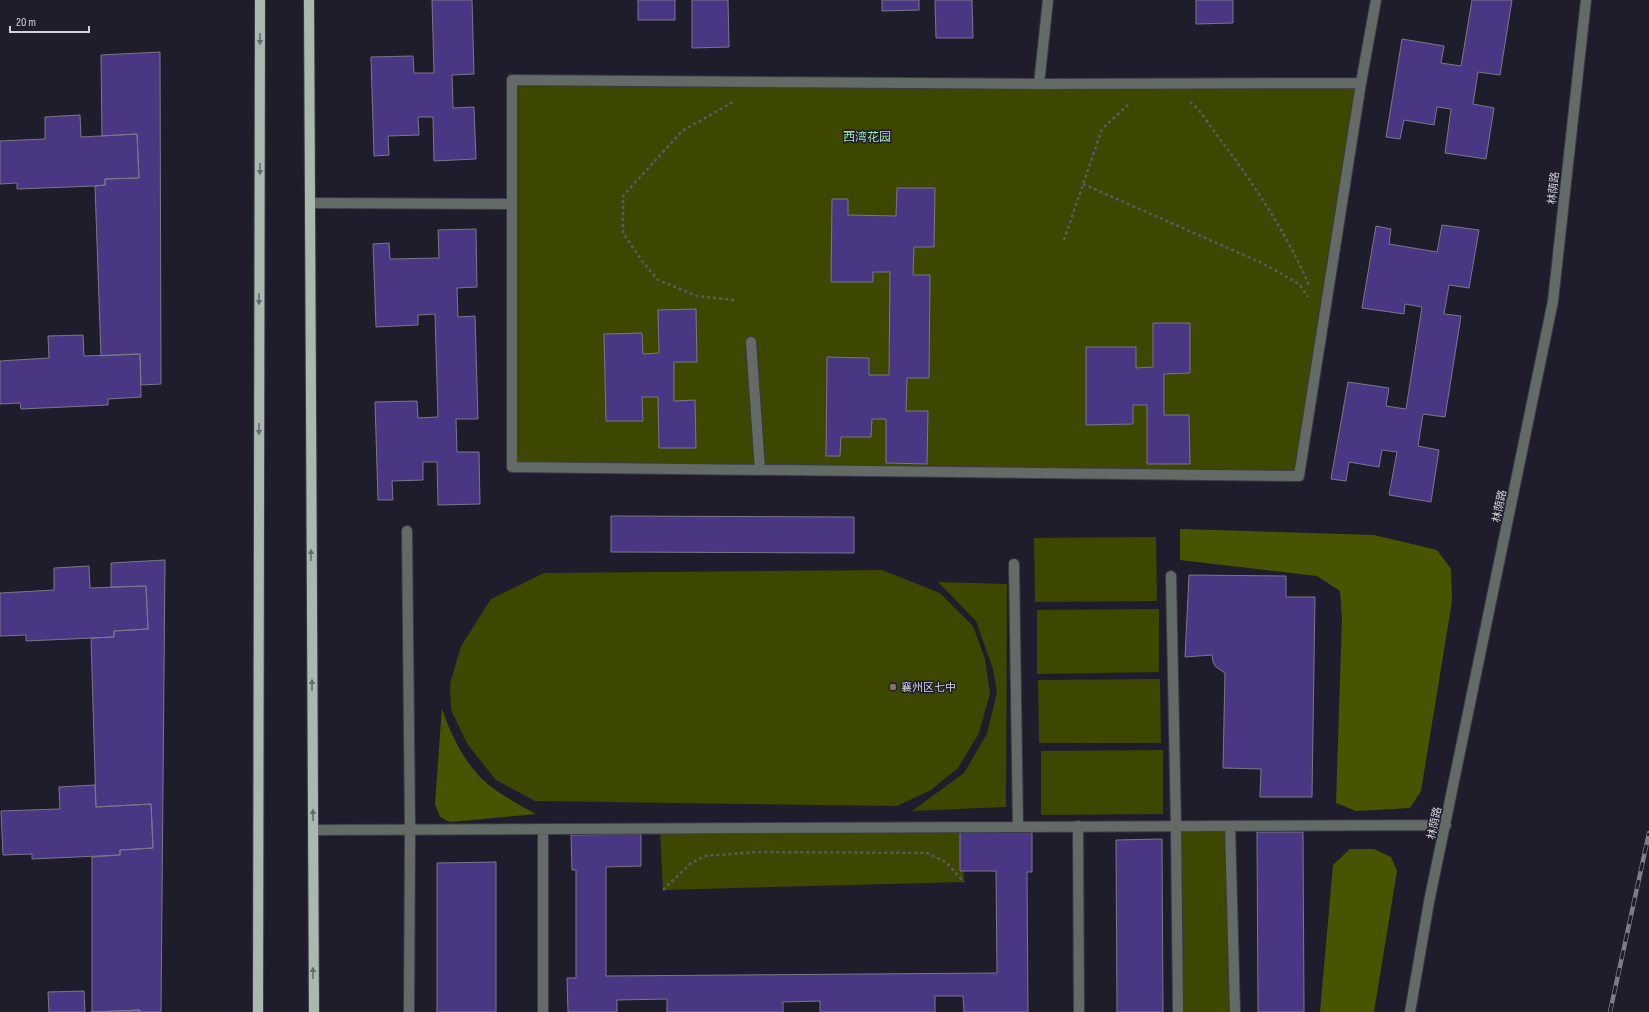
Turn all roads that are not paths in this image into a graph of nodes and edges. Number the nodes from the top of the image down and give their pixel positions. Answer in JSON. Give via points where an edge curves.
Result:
{"nodes":[{"id":1,"x":260,"y":0,"type":"edge"},
{"id":2,"x":309,"y":0,"type":"edge"},
{"id":3,"x":1048,"y":0,"type":"edge"},
{"id":4,"x":1376,"y":0,"type":"edge"},
{"id":5,"x":1586,"y":0,"type":"edge"},
{"id":6,"x":1360,"y":83,"type":"junction"},
{"id":7,"x":1039,"y":84,"type":"junction"},
{"id":8,"x":310,"y":203,"type":"junction"},
{"id":9,"x":511,"y":204,"type":"junction"},
{"id":10,"x":751,"y":342,"type":"dead end"},
{"id":11,"x":760,"y":470,"type":"junction"},
{"id":12,"x":406,"y":531,"type":"dead end"},
{"id":13,"x":1014,"y":564,"type":"dead end"},
{"id":14,"x":1171,"y":576,"type":"dead end"},
{"id":15,"x":1446,"y":825,"type":"junction"},
{"id":16,"x":1078,"y":826,"type":"junction"},
{"id":17,"x":1230,"y":826,"type":"junction"},
{"id":18,"x":1018,"y":827,"type":"junction"},
{"id":19,"x":1176,"y":827,"type":"junction"},
{"id":20,"x":543,"y":829,"type":"junction"},
{"id":21,"x":313,"y":830,"type":"junction"},
{"id":22,"x":410,"y":830,"type":"junction"},
{"id":23,"x":258,"y":1012,"type":"edge"},
{"id":24,"x":314,"y":1012,"type":"edge"},
{"id":25,"x":409,"y":1012,"type":"edge"},
{"id":26,"x":543,"y":1012,"type":"edge"},
{"id":27,"x":1079,"y":1012,"type":"edge"},
{"id":28,"x":1178,"y":1012,"type":"edge"},
{"id":29,"x":1235,"y":1012,"type":"edge"},
{"id":30,"x":1410,"y":1012,"type":"edge"}],
"edges":[{"from":1,"to":23,"type":"main road","one_way":true},
{"from":2,"to":8,"type":"main road"},
{"from":3,"to":7,"type":"street"},
{"from":4,"to":6,"type":"street"},
{"from":5,"to":15,"type":"street","name":"林荫路","via":[[1553,301]]},
{"from":6,"to":7,"type":"street"},
{"from":6,"to":11,"type":"street","via":[[1299,476]]},
{"from":7,"to":9,"type":"street","via":[[512,80]]},
{"from":8,"to":9,"type":"street"},
{"from":21,"to":8,"type":"main road","one_way":true},
{"from":9,"to":11,"type":"street","via":[[512,467]]},
{"from":10,"to":11,"type":"street"},
{"from":12,"to":22,"type":"street"},
{"from":13,"to":18,"type":"street"},
{"from":14,"to":19,"type":"street"},
{"from":15,"to":17,"type":"street"},
{"from":15,"to":30,"type":"street","name":"林荫路","via":[[1429,902]]},
{"from":16,"to":18,"type":"street"},
{"from":16,"to":19,"type":"street"},
{"from":16,"to":27,"type":"street"},
{"from":17,"to":19,"type":"street"},
{"from":17,"to":29,"type":"street"},
{"from":18,"to":20,"type":"street"},
{"from":19,"to":28,"type":"street"},
{"from":20,"to":22,"type":"street"},
{"from":20,"to":26,"type":"street"},
{"from":21,"to":22,"type":"street"},
{"from":24,"to":21,"type":"main road","one_way":true},
{"from":22,"to":25,"type":"street"}]}
